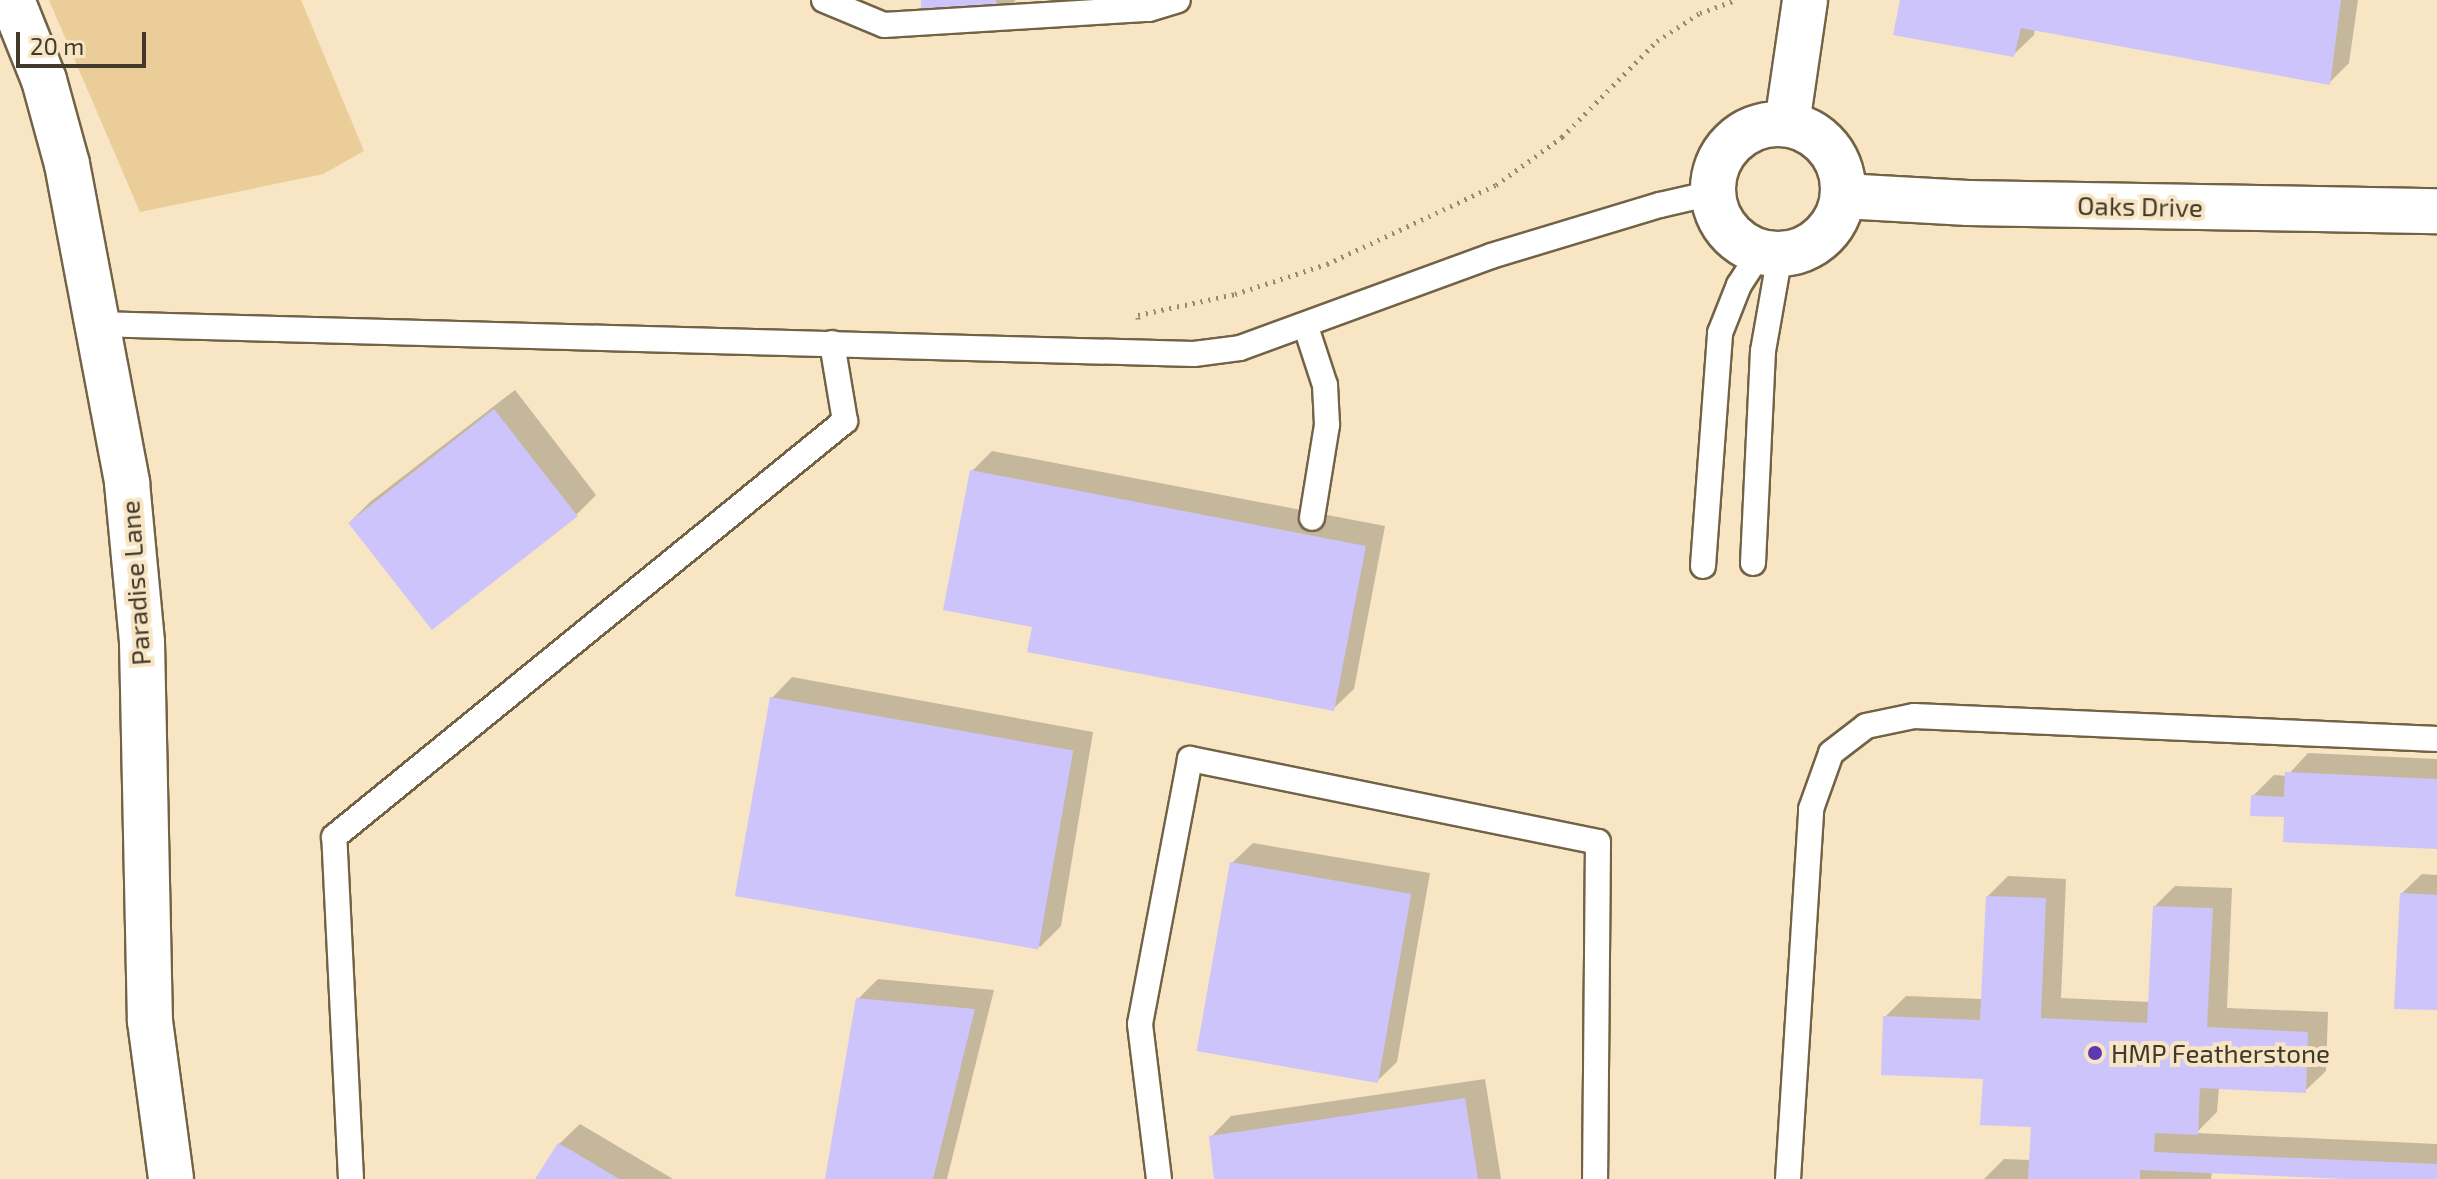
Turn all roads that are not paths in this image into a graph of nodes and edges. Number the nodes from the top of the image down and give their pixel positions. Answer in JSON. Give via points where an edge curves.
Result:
{"nodes":[{"id":1,"x":12,"y":0,"type":"edge"},
{"id":2,"x":824,"y":0,"type":"edge"},
{"id":3,"x":1178,"y":0,"type":"edge"},
{"id":4,"x":1805,"y":0,"type":"edge"},
{"id":5,"x":1787,"y":124,"type":"junction"},
{"id":6,"x":1712,"y":193,"type":"junction"},
{"id":7,"x":1843,"y":196,"type":"junction"},
{"id":8,"x":2437,"y":211,"type":"edge"},
{"id":9,"x":1770,"y":254,"type":"junction"},
{"id":10,"x":96,"y":324,"type":"junction"},
{"id":11,"x":1306,"y":327,"type":"junction"},
{"id":12,"x":832,"y":343,"type":"junction"},
{"id":13,"x":1312,"y":518,"type":"dead end"},
{"id":14,"x":1753,"y":563,"type":"dead end"},
{"id":15,"x":1703,"y":566,"type":"dead end"},
{"id":16,"x":2437,"y":739,"type":"edge"},
{"id":17,"x":171,"y":1179,"type":"edge"},
{"id":18,"x":351,"y":1179,"type":"edge"},
{"id":19,"x":1159,"y":1179,"type":"edge"},
{"id":20,"x":1595,"y":1179,"type":"edge"},
{"id":21,"x":1788,"y":1179,"type":"edge"}],
"edges":[{"from":1,"to":10,"type":"street","name":"Paradise Lane","via":[[44,80],[67,164]]},
{"from":2,"to":3,"type":"lane","via":[[884,25],[1149,9]]},
{"from":4,"to":5,"type":"street"},
{"from":5,"to":6,"type":"street","via":[[1767,124],[1731,143],[1718,160]]},
{"from":5,"to":7,"type":"street","via":[[1824,143],[1836,159]]},
{"from":6,"to":9,"type":"street","via":[[1723,227],[1740,243]]},
{"from":6,"to":11,"type":"lane","via":[[1491,256]]},
{"from":7,"to":8,"type":"street","name":"Oaks Drive","via":[[1983,204]]},
{"from":7,"to":9,"type":"street","via":[[1839,214],[1816,243]]},
{"from":9,"to":14,"type":"lane"},
{"from":9,"to":15,"type":"lane","via":[[1739,285],[1720,333]]},
{"from":10,"to":12,"type":"lane"},
{"from":10,"to":17,"type":"street","name":"Paradise Lane","via":[[127,483],[142,642],[150,1021]]},
{"from":11,"to":12,"type":"lane","via":[[1240,348],[1194,354]]},
{"from":11,"to":13,"type":"lane","via":[[1325,385],[1327,425]]},
{"from":12,"to":18,"type":"lane","via":[[845,421],[334,837]]},
{"from":16,"to":21,"type":"lane","via":[[1914,716],[1866,726],[1831,753],[1811,809]]},
{"from":19,"to":20,"type":"lane","via":[[1140,1024],[1190,759],[1598,842]]}]}
